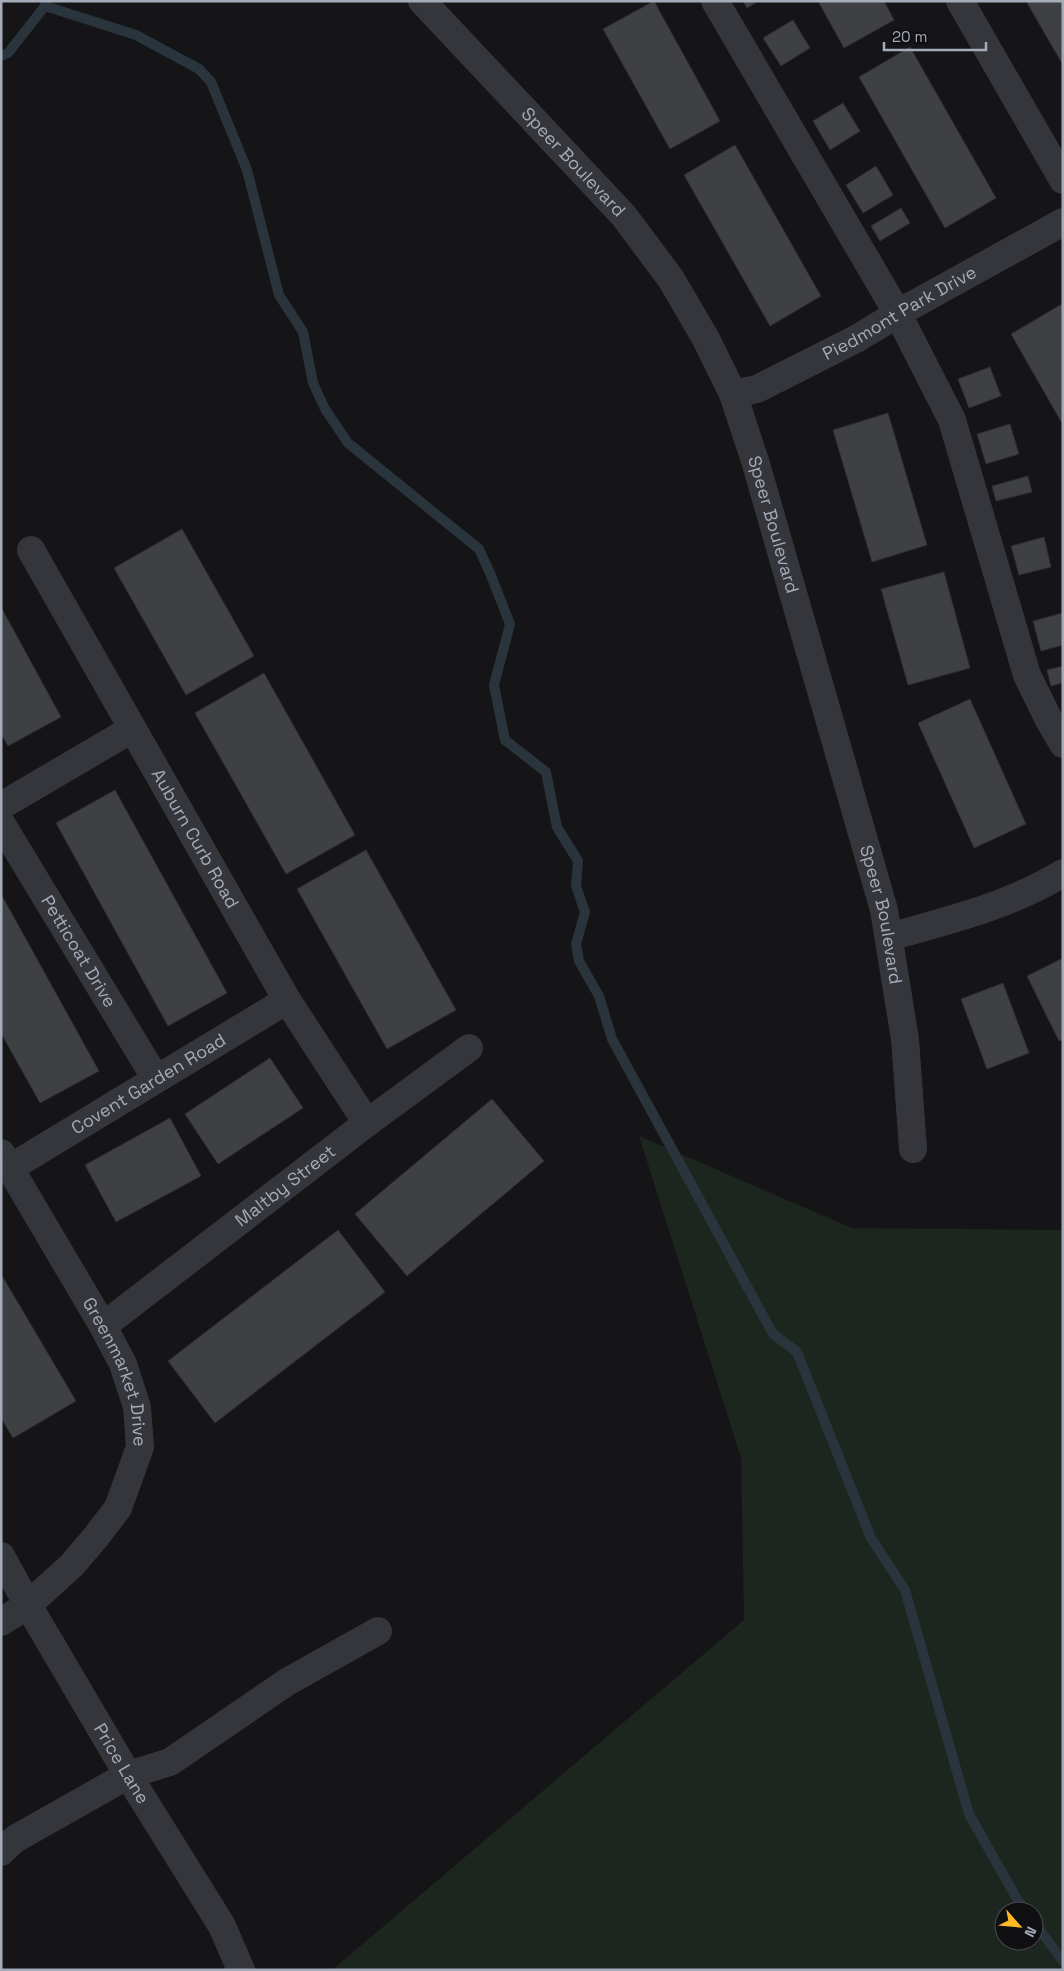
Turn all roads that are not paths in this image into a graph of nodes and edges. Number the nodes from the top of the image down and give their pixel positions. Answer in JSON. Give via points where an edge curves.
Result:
{"nodes":[{"id":1,"x":422,"y":1,"type":"edge"},
{"id":2,"x":715,"y":1,"type":"edge"},
{"id":3,"x":960,"y":1,"type":"edge"},
{"id":4,"x":1063,"y":180,"type":"edge"},
{"id":5,"x":1063,"y":222,"type":"edge"},
{"id":6,"x":898,"y":314,"type":"junction"},
{"id":7,"x":733,"y":394,"type":"junction"},
{"id":8,"x":31,"y":550,"type":"dead end"},
{"id":9,"x":132,"y":729,"type":"junction"},
{"id":10,"x":1063,"y":744,"type":"edge"},
{"id":11,"x":1,"y":806,"type":"edge"},
{"id":12,"x":1,"y":823,"type":"edge"},
{"id":13,"x":1063,"y":873,"type":"edge"},
{"id":14,"x":889,"y":937,"type":"junction"},
{"id":15,"x":287,"y":1000,"type":"junction"},
{"id":16,"x":469,"y":1048,"type":"dead end"},
{"id":17,"x":156,"y":1079,"type":"junction"},
{"id":18,"x":367,"y":1123,"type":"junction"},
{"id":19,"x":913,"y":1149,"type":"dead end"},
{"id":20,"x":6,"y":1160,"type":"edge"},
{"id":21,"x":103,"y":1326,"type":"junction"},
{"id":22,"x":1,"y":1556,"type":"edge"},
{"id":23,"x":28,"y":1605,"type":"junction"},
{"id":24,"x":1,"y":1622,"type":"edge"},
{"id":25,"x":378,"y":1632,"type":"dead end"},
{"id":26,"x":128,"y":1775,"type":"junction"},
{"id":27,"x":1,"y":1852,"type":"edge"},
{"id":28,"x":241,"y":1970,"type":"edge"}],
"edges":[{"from":1,"to":7,"type":"street","name":"Speer Boulevard","via":[[624,216],[671,280],[706,339]]},
{"from":2,"to":6,"type":"street"},
{"from":3,"to":4,"type":"street"},
{"from":5,"to":6,"type":"street","name":"Piedmont Park Drive"},
{"from":6,"to":7,"type":"street","name":"Piedmont Park Drive","via":[[757,389]]},
{"from":6,"to":10,"type":"street","via":[[952,420],[1027,675]]},
{"from":7,"to":14,"type":"street","name":"Speer Boulevard","via":[[756,464]]},
{"from":8,"to":9,"type":"street","name":"Auburn Curb Road"},
{"from":9,"to":11,"type":"street"},
{"from":9,"to":15,"type":"street","name":"Auburn Curb Road"},
{"from":12,"to":17,"type":"street","name":"Petticoat Drive"},
{"from":13,"to":14,"type":"street","via":[[1041,886],[981,911]]},
{"from":14,"to":19,"type":"street","name":"Speer Boulevard","via":[[904,1039]]},
{"from":15,"to":17,"type":"street","name":"Covent Garden Road"},
{"from":15,"to":18,"type":"street","name":"Auburn Curb Road"},
{"from":16,"to":18,"type":"street","name":"Maltby Street"},
{"from":17,"to":20,"type":"street","name":"Covent Garden Road"},
{"from":18,"to":21,"type":"street","name":"Maltby Street"},
{"from":20,"to":21,"type":"street","name":"Greenmarket Drive"},
{"from":21,"to":23,"type":"street","name":"Greenmarket Drive","via":[[122,1364],[137,1406],[140,1447],[118,1508],[72,1565]]},
{"from":22,"to":23,"type":"street","name":"Price Lane"},
{"from":23,"to":24,"type":"street","name":"Greenmarket Drive"},
{"from":23,"to":26,"type":"street","name":"Price Lane"},
{"from":25,"to":26,"type":"street","via":[[287,1682],[170,1762]]},
{"from":26,"to":27,"type":"street","via":[[15,1839]]},
{"from":26,"to":28,"type":"street","name":"Price Lane","via":[[222,1926]]}]}
